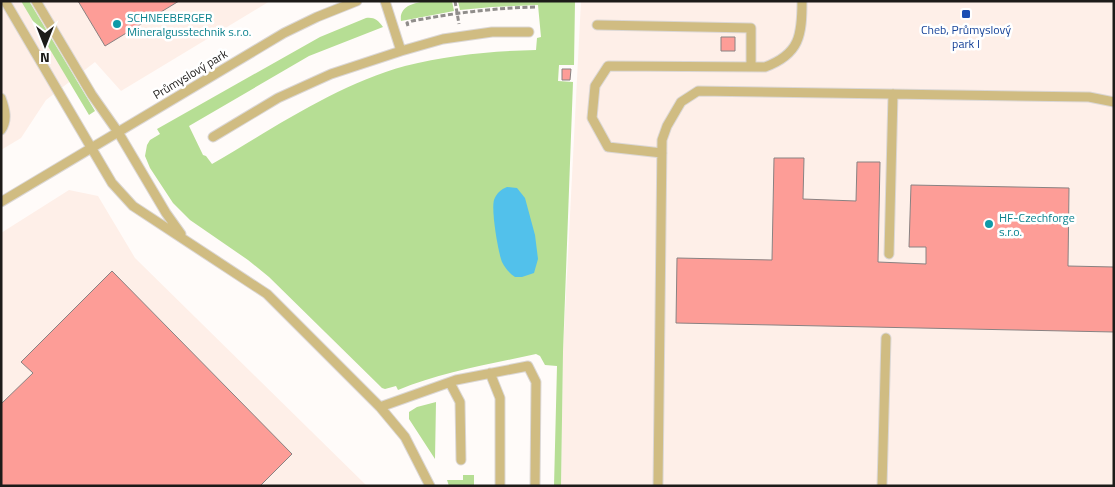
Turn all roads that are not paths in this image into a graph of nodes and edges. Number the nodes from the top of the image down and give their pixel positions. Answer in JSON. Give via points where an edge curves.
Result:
{"nodes":[{"id":1,"x":5,"y":1,"type":"edge"},
{"id":2,"x":36,"y":1,"type":"edge"},
{"id":3,"x":357,"y":1,"type":"edge"},
{"id":4,"x":385,"y":1,"type":"edge"},
{"id":5,"x":802,"y":1,"type":"edge"},
{"id":6,"x":596,"y":25,"type":"dead end"},
{"id":7,"x":529,"y":32,"type":"dead end"},
{"id":8,"x":401,"y":51,"type":"junction"},
{"id":9,"x":751,"y":68,"type":"junction"},
{"id":10,"x":893,"y":94,"type":"junction"},
{"id":11,"x":1,"y":98,"type":"edge"},
{"id":12,"x":1114,"y":102,"type":"edge"},
{"id":13,"x":1,"y":130,"type":"edge"},
{"id":14,"x":118,"y":132,"type":"junction"},
{"id":15,"x":213,"y":137,"type":"dead end"},
{"id":16,"x":92,"y":147,"type":"junction"},
{"id":17,"x":662,"y":153,"type":"junction"},
{"id":18,"x":1,"y":202,"type":"edge"},
{"id":19,"x":185,"y":240,"type":"junction"},
{"id":20,"x":889,"y":254,"type":"dead end"},
{"id":21,"x":886,"y":338,"type":"dead end"},
{"id":22,"x":490,"y":374,"type":"junction"},
{"id":23,"x":450,"y":383,"type":"junction"},
{"id":24,"x":380,"y":407,"type":"junction"},
{"id":25,"x":461,"y":460,"type":"dead end"},
{"id":26,"x":430,"y":486,"type":"edge"},
{"id":27,"x":500,"y":486,"type":"edge"},
{"id":28,"x":535,"y":486,"type":"edge"},
{"id":29,"x":658,"y":486,"type":"edge"},
{"id":30,"x":882,"y":486,"type":"edge"}],
"edges":[{"from":1,"to":16,"type":"lane"},
{"from":2,"to":14,"type":"lane"},
{"from":3,"to":14,"type":"lane","name":"Průmyslový park","via":[[284,33]]},
{"from":4,"to":8,"type":"lane"},
{"from":5,"to":9,"type":"lane","via":[[802,26],[790,53],[779,62]]},
{"from":6,"to":9,"type":"lane","via":[[751,28]]},
{"from":7,"to":8,"type":"lane","via":[[492,32],[443,39]]},
{"from":8,"to":15,"type":"lane","via":[[322,78],[278,98]]},
{"from":9,"to":17,"type":"lane","via":[[608,66],[595,86],[592,118],[608,147]]},
{"from":10,"to":12,"type":"lane","via":[[1089,97]]},
{"from":10,"to":17,"type":"lane","via":[[698,91],[681,102],[667,126]]},
{"from":10,"to":20,"type":"lane"},
{"from":11,"to":13,"type":"lane","via":[[5,123]]},
{"from":14,"to":16,"type":"lane","name":"Průmyslový park"},
{"from":14,"to":19,"type":"lane"},
{"from":16,"to":18,"type":"lane","name":"Průmyslový park"},
{"from":16,"to":19,"type":"lane","via":[[112,184],[133,206]]},
{"from":17,"to":29,"type":"lane"},
{"from":19,"to":24,"type":"lane","via":[[267,294]]},
{"from":21,"to":30,"type":"lane"},
{"from":22,"to":23,"type":"lane"},
{"from":22,"to":27,"type":"lane","via":[[500,398]]},
{"from":22,"to":28,"type":"lane","via":[[528,366],[536,382]]},
{"from":23,"to":24,"type":"lane"},
{"from":23,"to":25,"type":"lane","via":[[460,402]]},
{"from":24,"to":26,"type":"lane","via":[[405,437]]}]}
